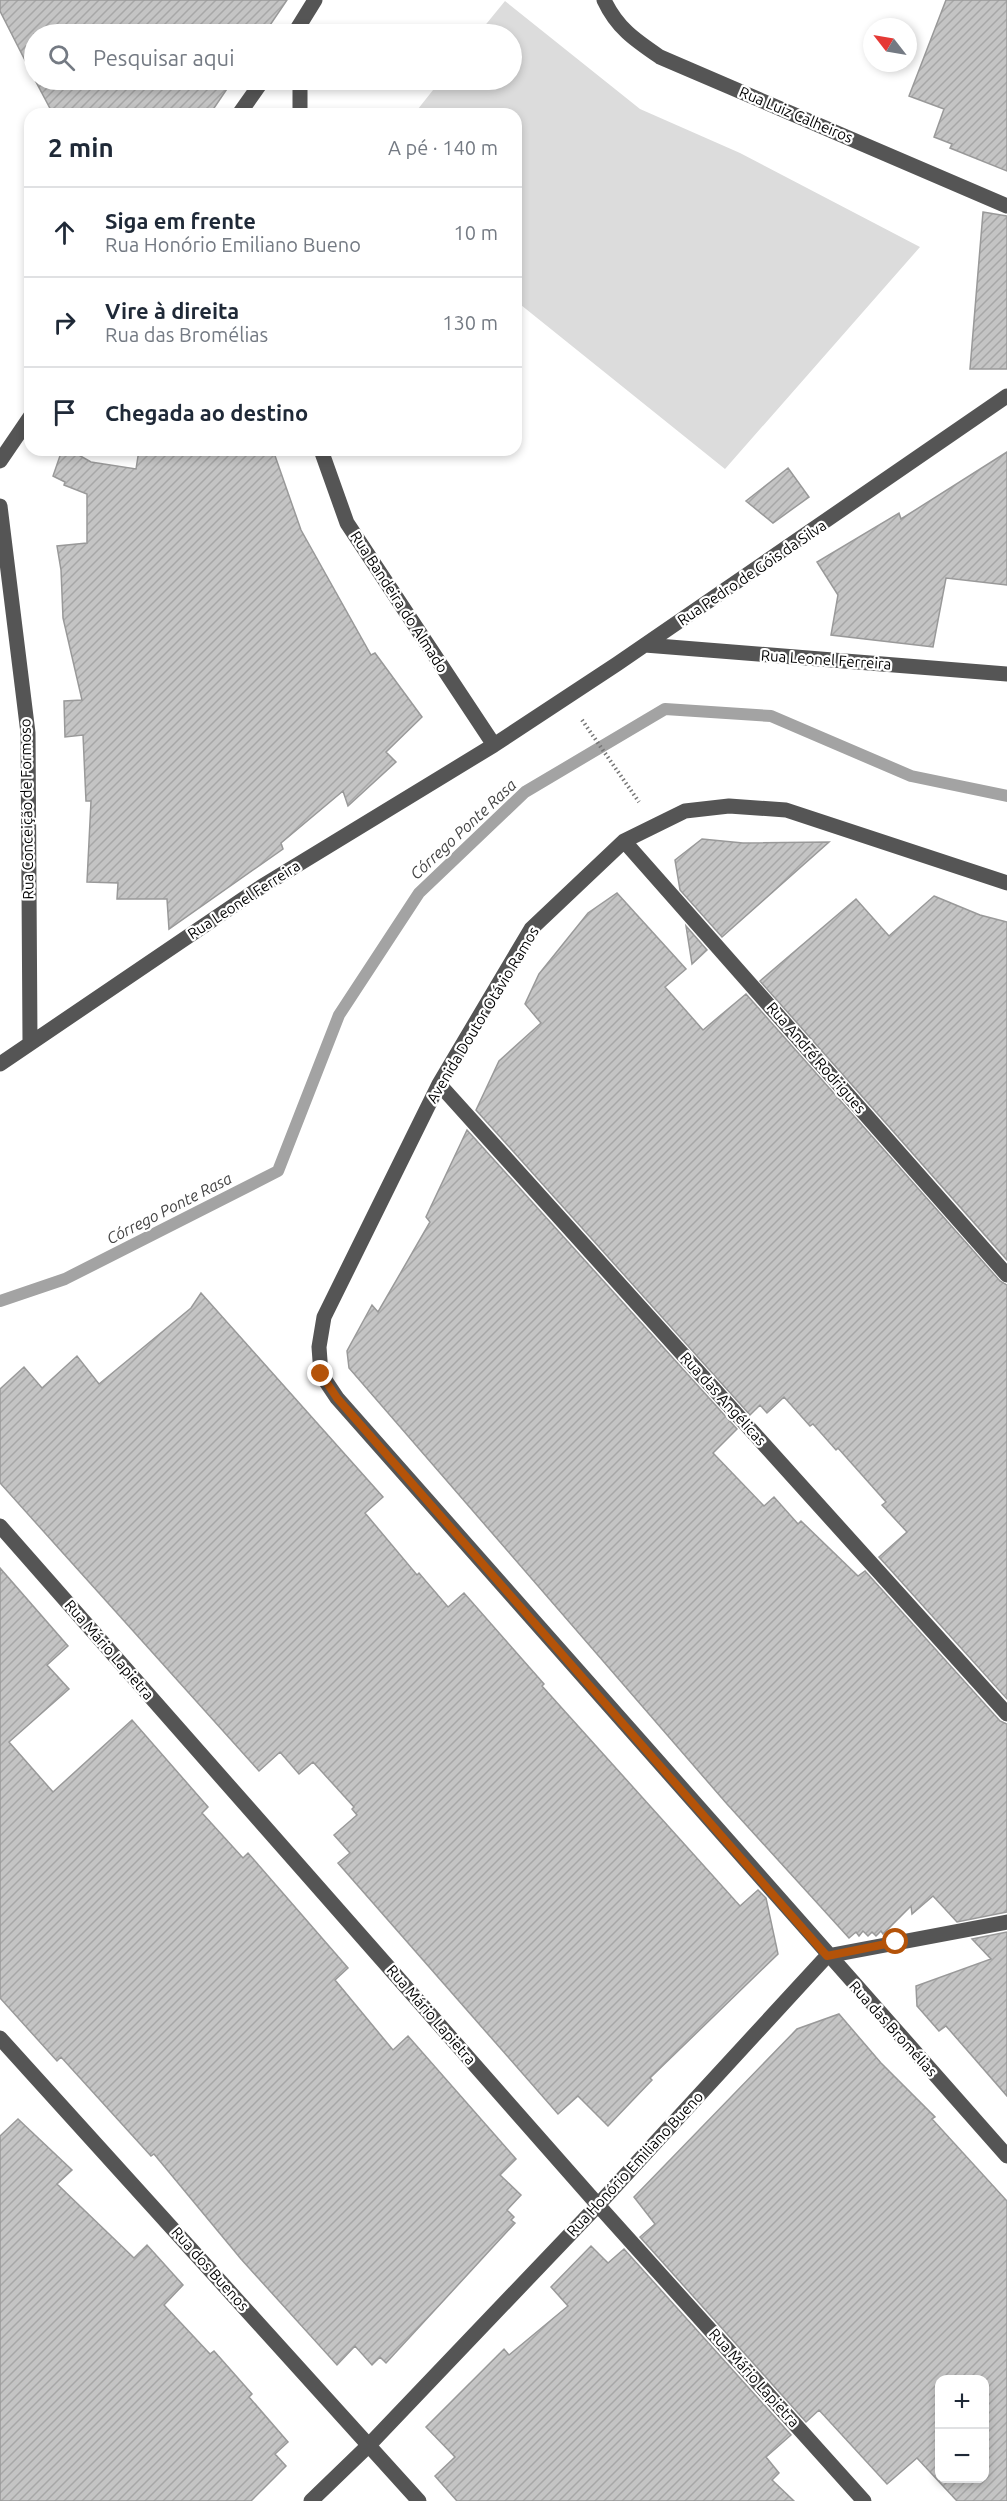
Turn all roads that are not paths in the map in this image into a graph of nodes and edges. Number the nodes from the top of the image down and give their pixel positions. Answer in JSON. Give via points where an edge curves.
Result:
{"nodes":[{"id":1,"x":315,"y":0,"type":"edge"},
{"id":2,"x":604,"y":0,"type":"edge"},
{"id":3,"x":303,"y":24,"type":"edge"},
{"id":4,"x":256,"y":90,"type":"edge"},
{"id":5,"x":300,"y":90,"type":"edge"},
{"id":6,"x":243,"y":108,"type":"edge"},
{"id":7,"x":300,"y":108,"type":"edge"},
{"id":8,"x":1007,"y":206,"type":"edge"},
{"id":9,"x":1007,"y":396,"type":"edge"},
{"id":10,"x":24,"y":426,"type":"edge"},
{"id":11,"x":323,"y":456,"type":"edge"},
{"id":12,"x":0,"y":460,"type":"edge"},
{"id":13,"x":0,"y":506,"type":"edge"},
{"id":14,"x":645,"y":645,"type":"junction"},
{"id":15,"x":1007,"y":674,"type":"edge"},
{"id":16,"x":494,"y":745,"type":"junction"},
{"id":17,"x":624,"y":841,"type":"junction"},
{"id":18,"x":1007,"y":883,"type":"edge"},
{"id":19,"x":30,"y":1042,"type":"junction"},
{"id":20,"x":0,"y":1064,"type":"edge"},
{"id":21,"x":439,"y":1084,"type":"junction"},
{"id":22,"x":1007,"y":1275,"type":"edge"},
{"id":23,"x":324,"y":1317,"type":"joint"},
{"id":24,"x":0,"y":1526,"type":"edge"},
{"id":25,"x":1007,"y":1714,"type":"edge"},
{"id":26,"x":1007,"y":1922,"type":"edge"},
{"id":27,"x":827,"y":1956,"type":"junction"},
{"id":28,"x":0,"y":2038,"type":"edge"},
{"id":29,"x":1007,"y":2156,"type":"edge"},
{"id":30,"x":598,"y":2205,"type":"junction"},
{"id":31,"x":369,"y":2445,"type":"junction"},
{"id":32,"x":311,"y":2501,"type":"edge"},
{"id":33,"x":419,"y":2501,"type":"edge"},
{"id":34,"x":864,"y":2501,"type":"edge"}],
"edges":[{"from":1,"to":3,"type":"street"},
{"from":2,"to":8,"type":"street","name":"Rua Luiz Calheiros","via":[[614,20],[660,57]]},
{"from":4,"to":6,"type":"street"},
{"from":5,"to":7,"type":"street"},
{"from":9,"to":14,"type":"street","name":"Rua Pedro de Góis da Silva"},
{"from":10,"to":12,"type":"street"},
{"from":11,"to":16,"type":"street","name":"Rua Bandeira do Almado","via":[[347,523]]},
{"from":13,"to":19,"type":"street","name":"Rua Conceição de Formoso","via":[[28,732]]},
{"from":14,"to":15,"type":"street","name":"Rua Leonel Ferreira"},
{"from":14,"to":16,"type":"street","name":"Rua Pedro de Góis da Silva"},
{"from":16,"to":19,"type":"street","name":"Rua Leonel Ferreira","via":[[261,887]]},
{"from":17,"to":18,"type":"street","name":"Avenida Doutor Otávio Ramos","via":[[685,811],[729,806],[786,810]]},
{"from":17,"to":21,"type":"street","name":"Avenida Doutor Otávio Ramos","via":[[531,929]]},
{"from":17,"to":22,"type":"street","name":"Rua André Rodrigues"},
{"from":19,"to":20,"type":"street","name":"Rua Leonel Ferreira"},
{"from":21,"to":23,"type":"street","name":"Avenida Doutor Otávio Ramos"},
{"from":21,"to":25,"type":"street","name":"Rua das Angélicas"},
{"from":23,"to":27,"type":"street","name":"Rua das Bromélias","via":[[319,1347],[321,1374],[337,1398]]},
{"from":24,"to":30,"type":"street","name":"Rua Mário Lapietra"},
{"from":26,"to":27,"type":"street"},
{"from":27,"to":29,"type":"street","name":"Rua das Bromélias"},
{"from":27,"to":30,"type":"street","name":"Rua Honório Emiliano Bueno"},
{"from":28,"to":31,"type":"street","name":"Rua dos Buenos"},
{"from":30,"to":31,"type":"street","name":"Rua Honório Emiliano Bueno"},
{"from":30,"to":34,"type":"street","name":"Rua Mário Lapietra"},
{"from":31,"to":32,"type":"street","name":"Rua Honório Emiliano Bueno"},
{"from":31,"to":33,"type":"street","name":"Rua dos Buenos"}]}
